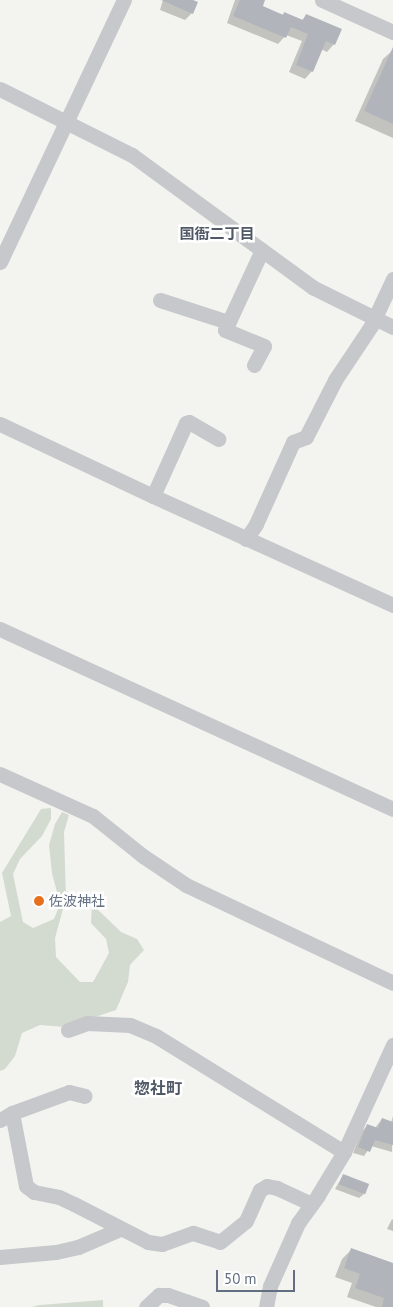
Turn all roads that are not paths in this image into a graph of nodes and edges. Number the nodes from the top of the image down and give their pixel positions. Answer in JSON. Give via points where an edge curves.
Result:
{"nodes":[{"id":1,"x":124,"y":0,"type":"edge"},
{"id":2,"x":322,"y":0,"type":"edge"},
{"id":3,"x":393,"y":32,"type":"edge"},
{"id":4,"x":0,"y":89,"type":"edge"},
{"id":5,"x":67,"y":122,"type":"junction"},
{"id":6,"x":262,"y":250,"type":"junction"},
{"id":7,"x":0,"y":262,"type":"edge"},
{"id":8,"x":393,"y":279,"type":"edge"},
{"id":9,"x":160,"y":300,"type":"dead end"},
{"id":10,"x":375,"y":318,"type":"junction"},
{"id":11,"x":228,"y":322,"type":"junction"},
{"id":12,"x":393,"y":327,"type":"edge"},
{"id":13,"x":254,"y":365,"type":"dead end"},
{"id":14,"x":0,"y":424,"type":"edge"},
{"id":15,"x":218,"y":439,"type":"dead end"},
{"id":16,"x":153,"y":496,"type":"junction"},
{"id":17,"x":246,"y":539,"type":"junction"},
{"id":18,"x":393,"y":604,"type":"edge"},
{"id":19,"x":0,"y":628,"type":"edge"},
{"id":20,"x":0,"y":774,"type":"edge"},
{"id":21,"x":393,"y":809,"type":"edge"},
{"id":22,"x":393,"y":983,"type":"edge"},
{"id":23,"x":68,"y":1030,"type":"dead end"},
{"id":24,"x":393,"y":1045,"type":"edge"},
{"id":25,"x":85,"y":1096,"type":"dead end"},
{"id":26,"x":6,"y":1117,"type":"edge"},
{"id":27,"x":344,"y":1152,"type":"junction"},
{"id":28,"x":311,"y":1204,"type":"junction"},
{"id":29,"x":120,"y":1229,"type":"junction"},
{"id":30,"x":0,"y":1257,"type":"edge"},
{"id":31,"x":146,"y":1307,"type":"edge"},
{"id":32,"x":202,"y":1307,"type":"edge"},
{"id":33,"x":266,"y":1307,"type":"edge"}],
"edges":[{"from":1,"to":5,"type":"street"},
{"from":2,"to":3,"type":"street"},
{"from":4,"to":5,"type":"street"},
{"from":5,"to":6,"type":"street","via":[[132,155]]},
{"from":5,"to":7,"type":"street"},
{"from":6,"to":10,"type":"street","via":[[314,288]]},
{"from":6,"to":11,"type":"street"},
{"from":8,"to":10,"type":"street"},
{"from":9,"to":11,"type":"street"},
{"from":10,"to":12,"type":"street"},
{"from":10,"to":17,"type":"street","via":[[335,380],[306,437],[293,442]]},
{"from":11,"to":13,"type":"street","via":[[225,330],[264,346]]},
{"from":14,"to":16,"type":"street"},
{"from":15,"to":16,"type":"street","via":[[186,423]]},
{"from":16,"to":17,"type":"street"},
{"from":17,"to":18,"type":"street"},
{"from":19,"to":21,"type":"street"},
{"from":20,"to":22,"type":"street","via":[[93,816],[186,885]]},
{"from":23,"to":27,"type":"street","via":[[87,1023],[130,1025],[156,1036]]},
{"from":24,"to":27,"type":"street"},
{"from":25,"to":26,"type":"street","via":[[69,1092]]},
{"from":26,"to":29,"type":"street","via":[[26,1186],[34,1192],[74,1204]]},
{"from":27,"to":28,"type":"street"},
{"from":28,"to":29,"type":"street","via":[[267,1186],[260,1190],[246,1221],[220,1242],[193,1233],[162,1244],[148,1242]]},
{"from":28,"to":33,"type":"street","via":[[298,1223],[279,1265]]},
{"from":29,"to":30,"type":"street","via":[[78,1247]]},
{"from":31,"to":32,"type":"street","via":[[159,1295]]}]}
